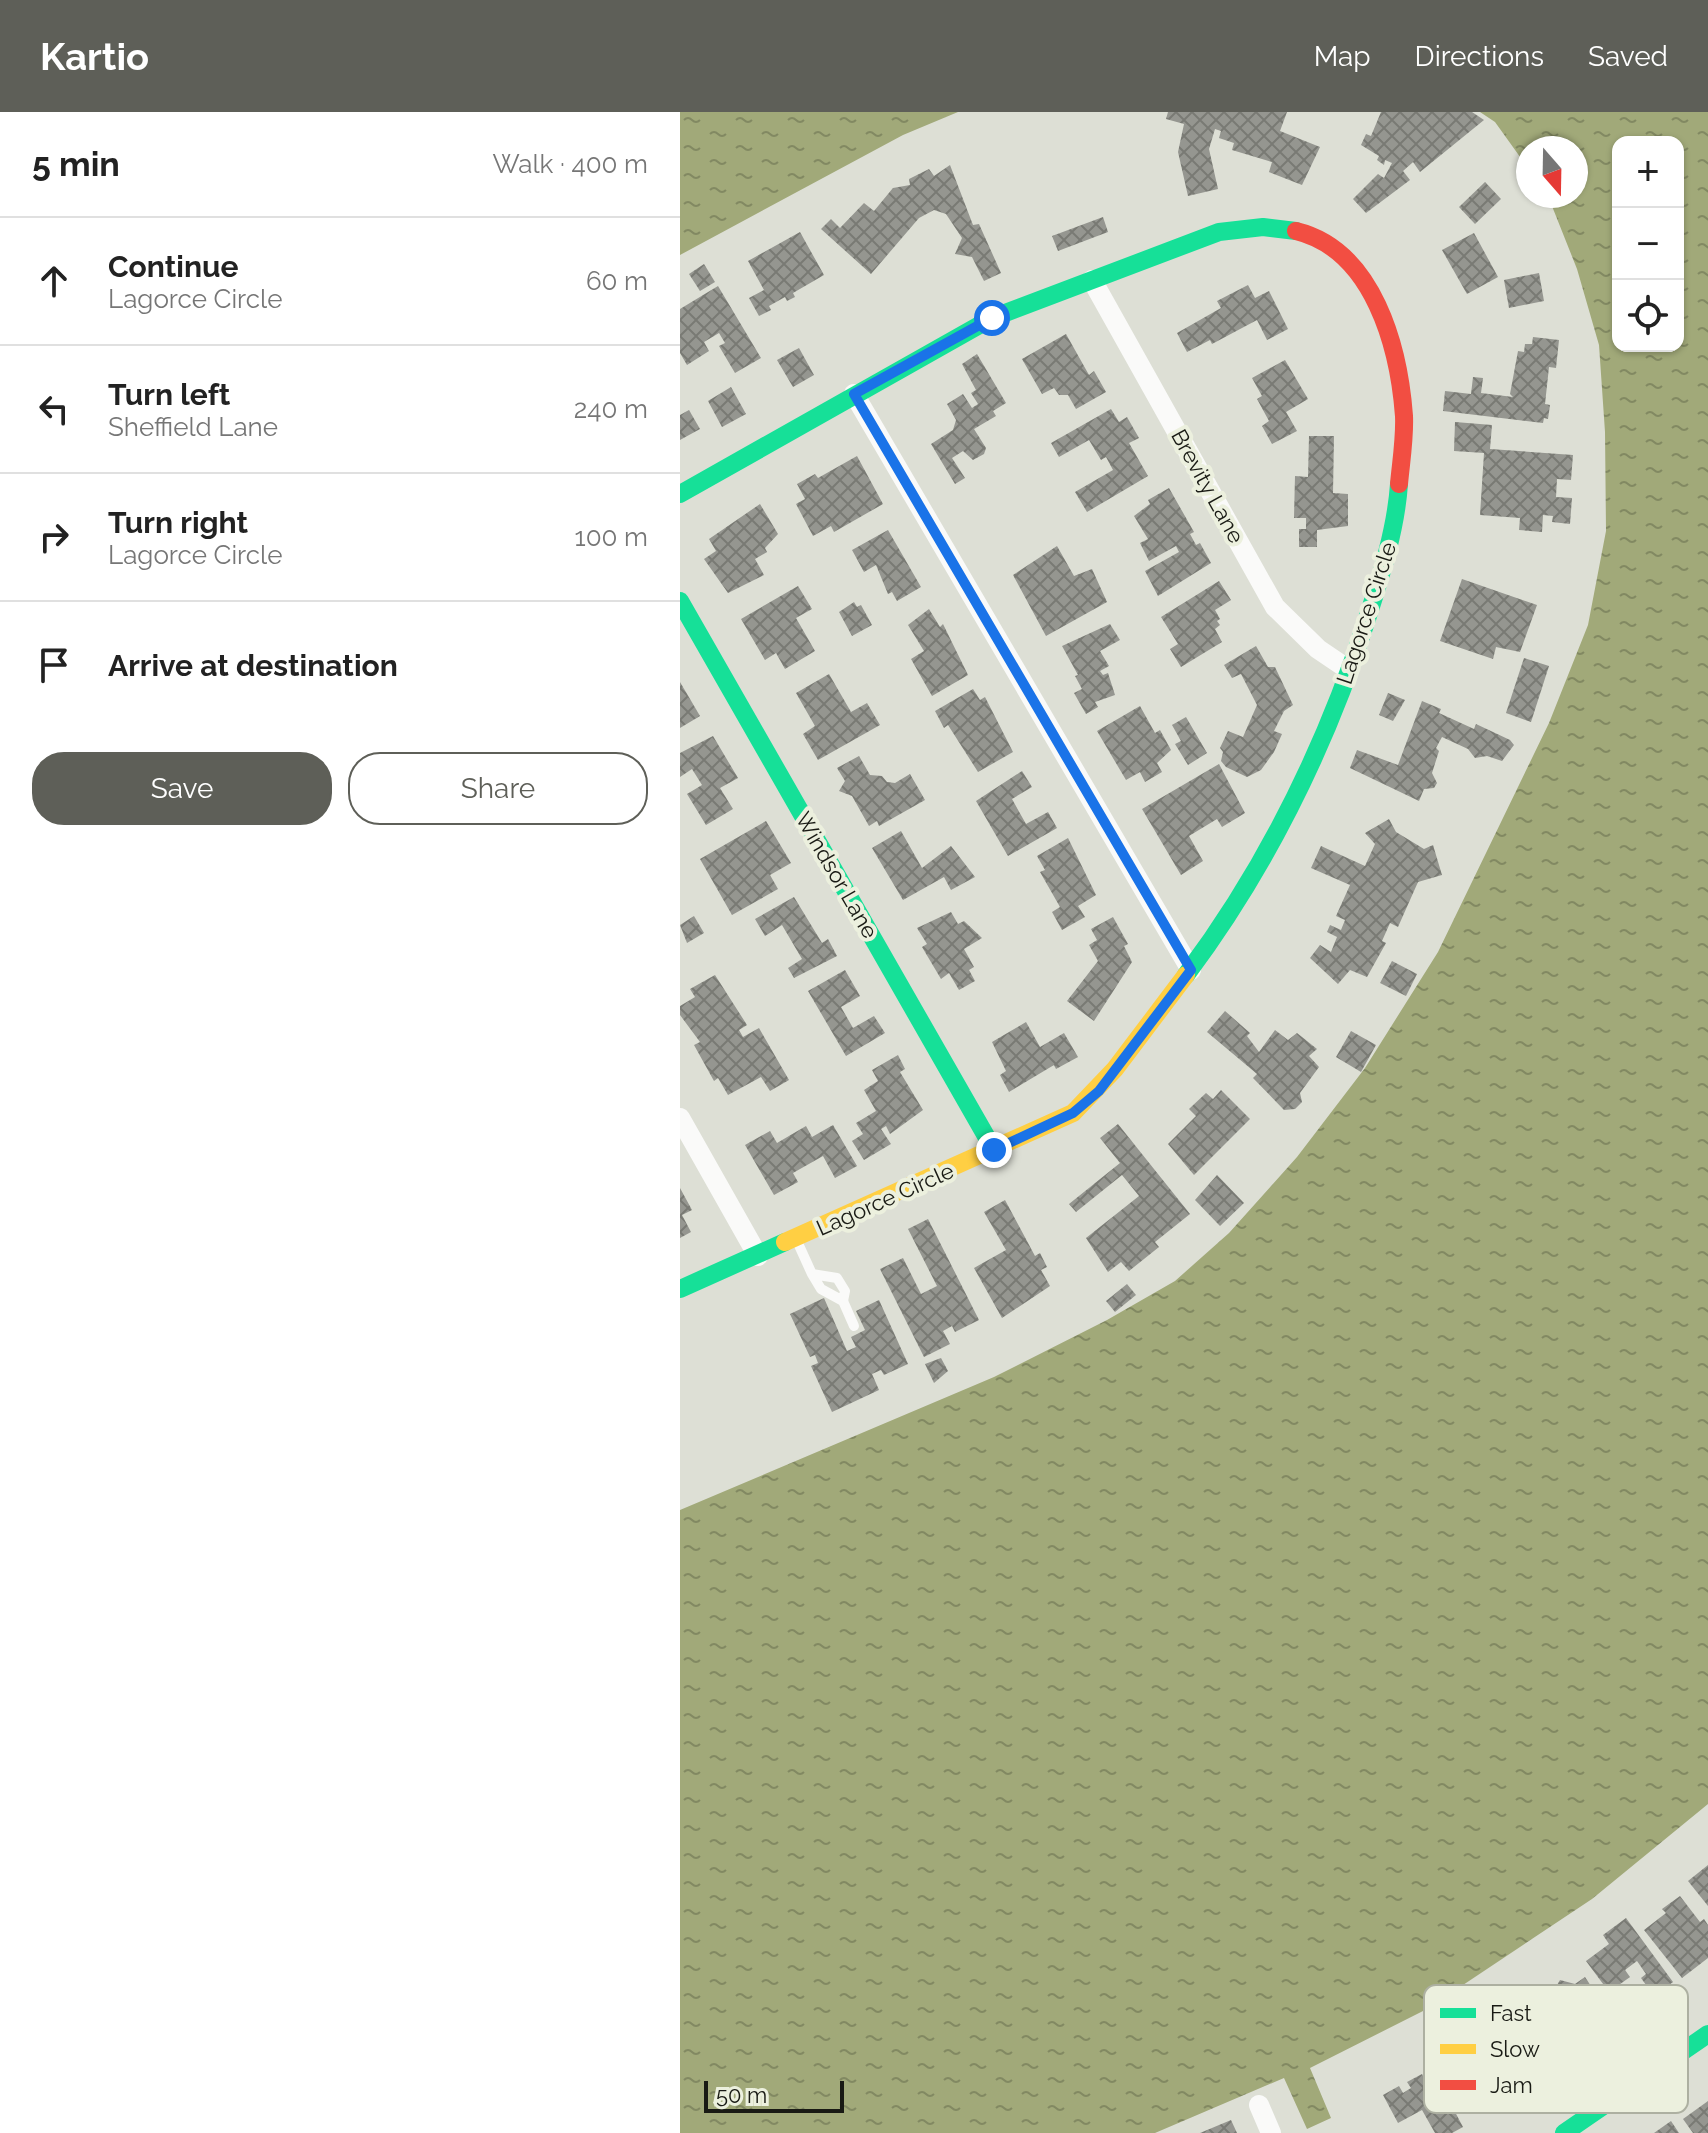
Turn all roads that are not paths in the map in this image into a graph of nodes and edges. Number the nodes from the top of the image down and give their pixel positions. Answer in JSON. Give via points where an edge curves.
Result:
{"nodes":[{"id":1,"x":1092,"y":280,"type":"junction"},
{"id":2,"x":854,"y":394,"type":"junction"},
{"id":3,"x":680,"y":494,"type":"edge"},
{"id":4,"x":680,"y":601,"type":"edge"},
{"id":5,"x":1349,"y":670,"type":"junction"},
{"id":6,"x":1191,"y":970,"type":"junction"},
{"id":7,"x":680,"y":1118,"type":"edge"},
{"id":8,"x":994,"y":1150,"type":"junction"},
{"id":9,"x":796,"y":1239,"type":"junction"},
{"id":10,"x":758,"y":1256,"type":"junction"},
{"id":11,"x":812,"y":1274,"type":"junction"},
{"id":12,"x":680,"y":1289,"type":"edge"},
{"id":13,"x":843,"y":1301,"type":"junction"},
{"id":14,"x":854,"y":1326,"type":"dead end"},
{"id":15,"x":1708,"y":2034,"type":"edge"},
{"id":16,"x":1688,"y":2048,"type":"edge"},
{"id":17,"x":1259,"y":2105,"type":"dead end"},
{"id":18,"x":1593,"y":2113,"type":"edge"},
{"id":19,"x":1271,"y":2133,"type":"edge"},
{"id":20,"x":1564,"y":2133,"type":"edge"}],
"edges":[{"from":1,"to":2,"type":"street","name":"Lagorce Circle","via":[[992,318]]},
{"from":1,"to":5,"type":"street","name":"Brevity Lane","via":[[1275,607],[1318,649]]},
{"from":1,"to":5,"type":"street","name":"Lagorce Circle","via":[[1219,232],[1265,225],[1322,240],[1353,265],[1374,296],[1394,342],[1404,402],[1400,475],[1384,569]]},
{"from":2,"to":3,"type":"street","name":"Lagorce Circle"},
{"from":2,"to":6,"type":"street"},
{"from":4,"to":8,"type":"street","name":"Windsor Lane"},
{"from":5,"to":6,"type":"street","name":"Lagorce Circle","via":[[1323,740],[1257,869]]},
{"from":6,"to":8,"type":"street","name":"Lagorce Circle","via":[[1099,1091],[1073,1113]]},
{"from":7,"to":10,"type":"street"},
{"from":8,"to":9,"type":"street","name":"Lagorce Circle"},
{"from":9,"to":10,"type":"street","name":"Lagorce Circle"},
{"from":9,"to":11,"type":"lane"},
{"from":10,"to":12,"type":"street","name":"Lagorce Circle"},
{"from":11,"to":13,"type":"lane","via":[[821,1289]]},
{"from":11,"to":13,"type":"lane","via":[[837,1278],[845,1291]]},
{"from":13,"to":14,"type":"lane"},
{"from":15,"to":16,"type":"street"},
{"from":17,"to":19,"type":"street"},
{"from":18,"to":20,"type":"street"}]}
